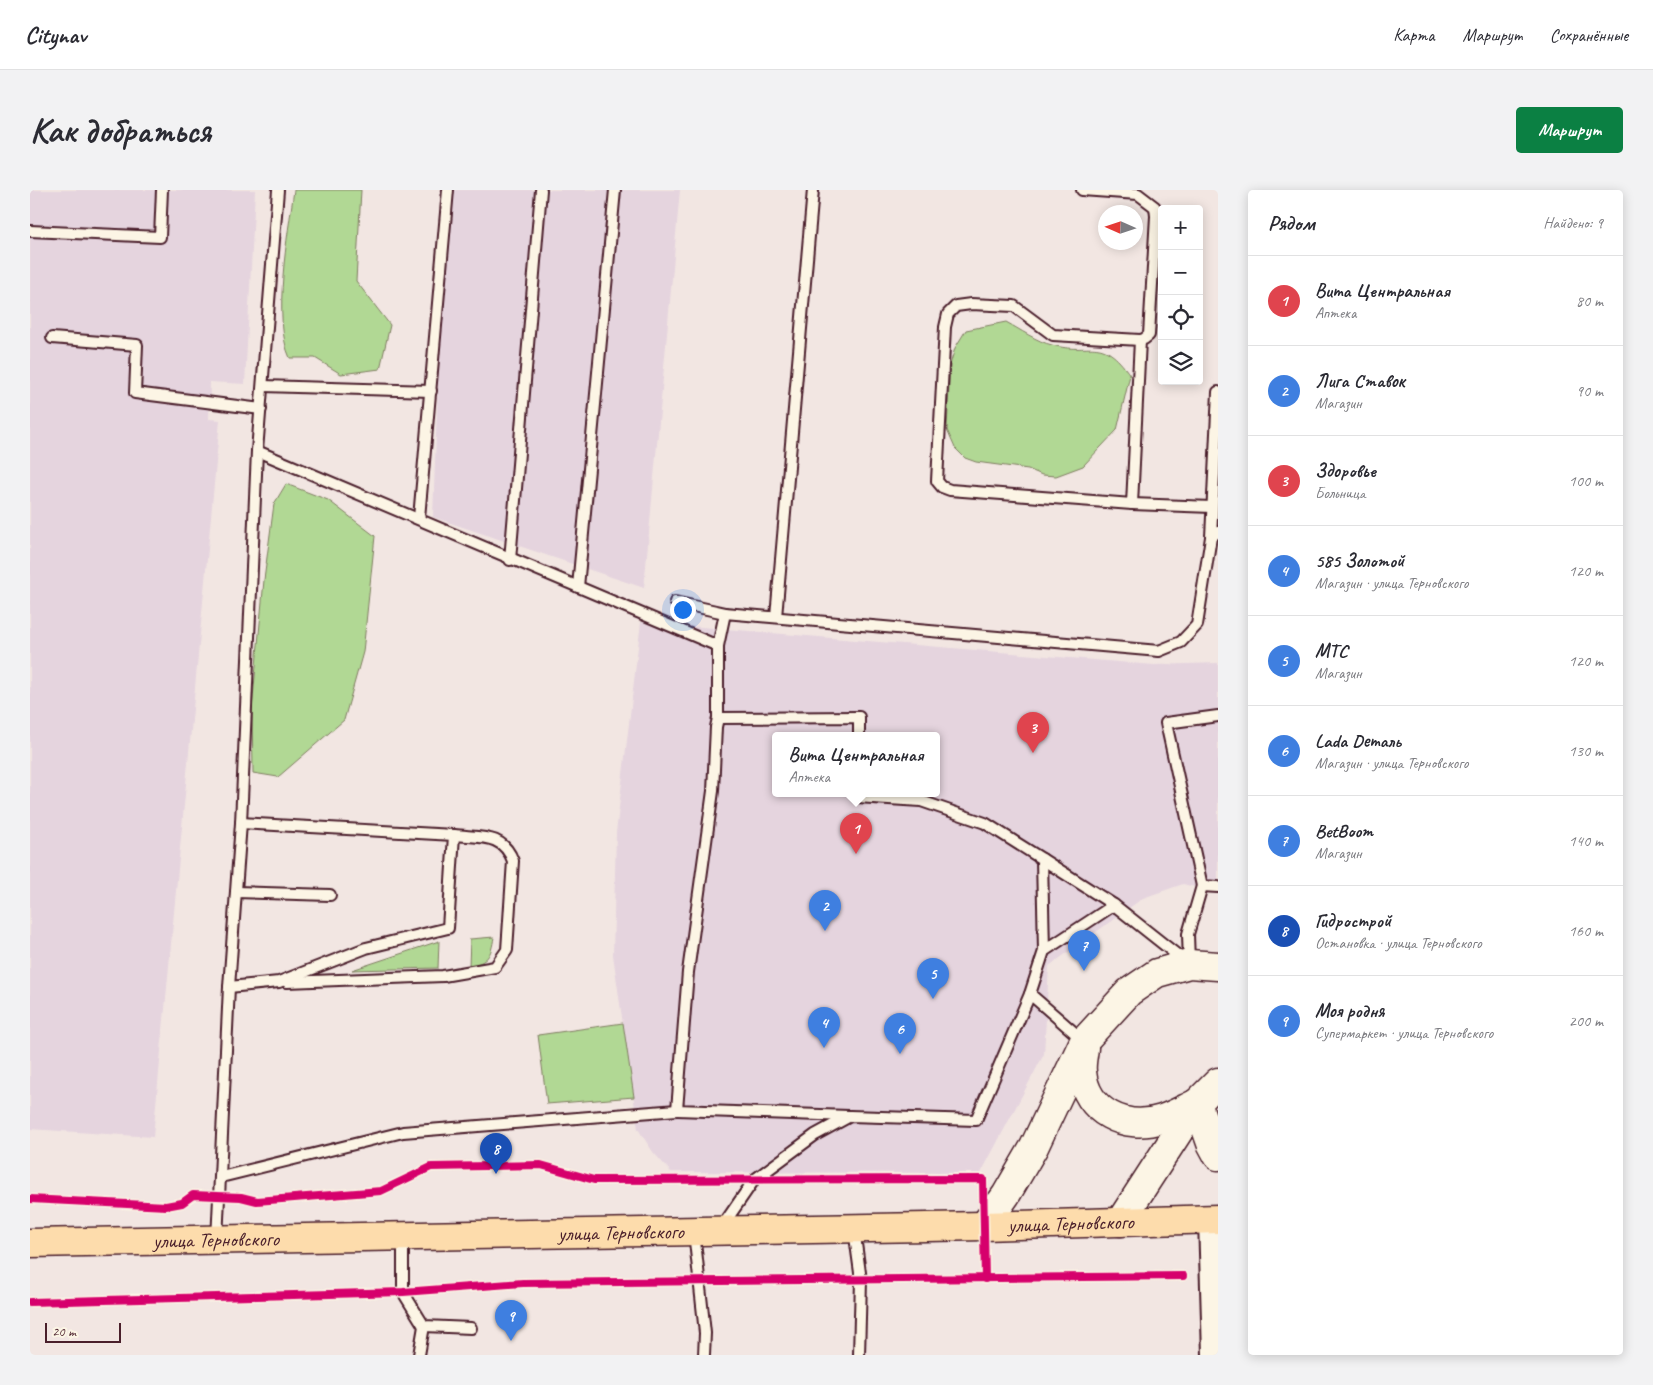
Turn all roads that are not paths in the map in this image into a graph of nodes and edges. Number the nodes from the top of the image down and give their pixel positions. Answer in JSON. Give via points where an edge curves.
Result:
{"nodes":[{"id":1,"x":162,"y":190,"type":"edge"},
{"id":2,"x":278,"y":190,"type":"edge"},
{"id":3,"x":448,"y":190,"type":"edge"},
{"id":4,"x":541,"y":190,"type":"edge"},
{"id":5,"x":615,"y":190,"type":"edge"},
{"id":6,"x":813,"y":190,"type":"edge"},
{"id":7,"x":1082,"y":190,"type":"edge"},
{"id":8,"x":1147,"y":194,"type":"edge"},
{"id":9,"x":30,"y":231,"type":"edge"},
{"id":10,"x":52,"y":338,"type":"dead end"},
{"id":11,"x":1140,"y":340,"type":"junction"},
{"id":12,"x":262,"y":386,"type":"junction"},
{"id":13,"x":430,"y":391,"type":"junction"},
{"id":14,"x":1218,"y":392,"type":"edge"},
{"id":15,"x":260,"y":409,"type":"junction"},
{"id":16,"x":257,"y":451,"type":"junction"},
{"id":17,"x":1132,"y":504,"type":"junction"},
{"id":18,"x":1212,"y":507,"type":"junction"},
{"id":19,"x":419,"y":518,"type":"junction"},
{"id":20,"x":1214,"y":534,"type":"edge"},
{"id":21,"x":510,"y":560,"type":"junction"},
{"id":22,"x":578,"y":587,"type":"junction"},
{"id":23,"x":675,"y":602,"type":"dead end"},
{"id":24,"x":725,"y":614,"type":"junction"},
{"id":25,"x":776,"y":617,"type":"junction"},
{"id":26,"x":718,"y":646,"type":"junction"},
{"id":27,"x":1218,"y":716,"type":"edge"},
{"id":28,"x":718,"y":718,"type":"junction"},
{"id":29,"x":859,"y":732,"type":"edge"},
{"id":30,"x":857,"y":797,"type":"edge"},
{"id":31,"x":241,"y":823,"type":"junction"},
{"id":32,"x":454,"y":836,"type":"junction"},
{"id":33,"x":1042,"y":859,"type":"junction"},
{"id":34,"x":1202,"y":886,"type":"junction"},
{"id":35,"x":1218,"y":887,"type":"edge"},
{"id":36,"x":236,"y":892,"type":"junction"},
{"id":37,"x":330,"y":895,"type":"dead end"},
{"id":38,"x":1114,"y":905,"type":"junction"},
{"id":39,"x":1044,"y":951,"type":"junction"},
{"id":40,"x":1189,"y":964,"type":"junction"},
{"id":41,"x":1218,"y":966,"type":"edge"},
{"id":42,"x":279,"y":982,"type":"junction"},
{"id":43,"x":1218,"y":986,"type":"edge"},
{"id":44,"x":228,"y":987,"type":"junction"},
{"id":45,"x":1030,"y":994,"type":"junction"},
{"id":46,"x":1084,"y":1041,"type":"junction"},
{"id":47,"x":1218,"y":1082,"type":"edge"},
{"id":48,"x":1197,"y":1103,"type":"junction"},
{"id":49,"x":677,"y":1110,"type":"junction"},
{"id":50,"x":850,"y":1116,"type":"junction"},
{"id":51,"x":1218,"y":1156,"type":"edge"},
{"id":52,"x":221,"y":1177,"type":"junction"},
{"id":53,"x":1215,"y":1219,"type":"edge"},
{"id":54,"x":1120,"y":1222,"type":"junction"},
{"id":55,"x":984,"y":1226,"type":"junction"},
{"id":56,"x":854,"y":1228,"type":"junction"},
{"id":57,"x":707,"y":1231,"type":"junction"},
{"id":58,"x":403,"y":1236,"type":"junction"},
{"id":59,"x":217,"y":1240,"type":"junction"},
{"id":60,"x":30,"y":1243,"type":"edge"},
{"id":61,"x":424,"y":1326,"type":"junction"},
{"id":62,"x":472,"y":1328,"type":"dead end"},
{"id":63,"x":420,"y":1355,"type":"edge"},
{"id":64,"x":704,"y":1355,"type":"edge"},
{"id":65,"x":859,"y":1355,"type":"edge"},
{"id":66,"x":1216,"y":1355,"type":"edge"}],
"edges":[{"from":1,"to":9,"type":"lane","via":[[160,237]]},
{"from":2,"to":12,"type":"lane"},
{"from":3,"to":13,"type":"lane"},
{"from":4,"to":21,"type":"lane"},
{"from":5,"to":22,"type":"lane"},
{"from":6,"to":25,"type":"lane"},
{"from":7,"to":8,"type":"lane"},
{"from":8,"to":11,"type":"lane","via":[[1155,206],[1156,216],[1149,335]]},
{"from":10,"to":15,"type":"lane","via":[[137,345],[135,393]]},
{"from":11,"to":17,"type":"lane"},
{"from":11,"to":17,"type":"lane","via":[[1053,335],[1014,306],[956,306],[948,314],[945,327],[936,469],[936,481],[950,490]]},
{"from":12,"to":13,"type":"lane"},
{"from":12,"to":15,"type":"lane"},
{"from":13,"to":19,"type":"lane"},
{"from":14,"to":18,"type":"lane"},
{"from":15,"to":16,"type":"lane"},
{"from":16,"to":19,"type":"lane"},
{"from":16,"to":31,"type":"lane"},
{"from":17,"to":18,"type":"lane"},
{"from":18,"to":20,"type":"lane"},
{"from":19,"to":21,"type":"lane"},
{"from":20,"to":25,"type":"lane","via":[[1196,626],[1181,642],[1159,651]]},
{"from":21,"to":22,"type":"lane"},
{"from":22,"to":26,"type":"lane"},
{"from":23,"to":24,"type":"lane"},
{"from":24,"to":25,"type":"lane"},
{"from":24,"to":26,"type":"lane"},
{"from":26,"to":28,"type":"lane"},
{"from":27,"to":34,"type":"lane","via":[[1166,723]]},
{"from":28,"to":29,"type":"lane","via":[[860,717]]},
{"from":28,"to":49,"type":"lane","via":[[713,791],[688,972]]},
{"from":30,"to":33,"type":"lane","via":[[921,801],[985,823]]},
{"from":31,"to":32,"type":"lane"},
{"from":31,"to":36,"type":"lane"},
{"from":32,"to":42,"type":"lane","via":[[448,928],[366,948]]},
{"from":32,"to":42,"type":"lane","via":[[498,840],[509,849],[513,862],[507,950],[496,966],[443,976]]},
{"from":33,"to":38,"type":"lane"},
{"from":33,"to":39,"type":"lane"},
{"from":34,"to":35,"type":"lane"},
{"from":34,"to":40,"type":"lane","via":[[1188,934]]},
{"from":36,"to":37,"type":"lane"},
{"from":36,"to":44,"type":"lane"},
{"from":38,"to":39,"type":"lane"},
{"from":38,"to":40,"type":"lane"},
{"from":39,"to":45,"type":"lane"},
{"from":40,"to":41,"type":"main road"},
{"from":40,"to":43,"type":"main road"},
{"from":40,"to":46,"type":"main road","via":[[1157,973],[1129,992]]},
{"from":42,"to":44,"type":"lane"},
{"from":44,"to":52,"type":"lane"},
{"from":45,"to":46,"type":"lane"},
{"from":45,"to":50,"type":"lane","via":[[976,1120]]},
{"from":46,"to":48,"type":"main road","via":[[1082,1071],[1087,1093],[1098,1109],[1117,1120],[1161,1119]]},
{"from":46,"to":55,"type":"main road","via":[[1034,1147]]},
{"from":47,"to":48,"type":"main road"},
{"from":48,"to":51,"type":"main road"},
{"from":48,"to":54,"type":"main road"},
{"from":49,"to":50,"type":"lane"},
{"from":49,"to":52,"type":"lane","via":[[403,1132]]},
{"from":50,"to":57,"type":"lane","via":[[815,1135],[754,1180]]},
{"from":52,"to":59,"type":"lane"},
{"from":53,"to":54,"type":"main road","name":"улица Терновского"},
{"from":53,"to":66,"type":"street"},
{"from":54,"to":55,"type":"main road","name":"улица Терновского"},
{"from":55,"to":56,"type":"main road","name":"улица Терновского"},
{"from":56,"to":57,"type":"main road","name":"улица Терновского"},
{"from":56,"to":65,"type":"lane","via":[[861,1280]]},
{"from":57,"to":58,"type":"main road","name":"улица Терновского"},
{"from":57,"to":64,"type":"lane"},
{"from":58,"to":59,"type":"main road","name":"улица Терновского"},
{"from":58,"to":61,"type":"lane","via":[[403,1292]]},
{"from":59,"to":60,"type":"main road","name":"улица Терновского"},
{"from":61,"to":62,"type":"lane"},
{"from":61,"to":63,"type":"lane"}]}
